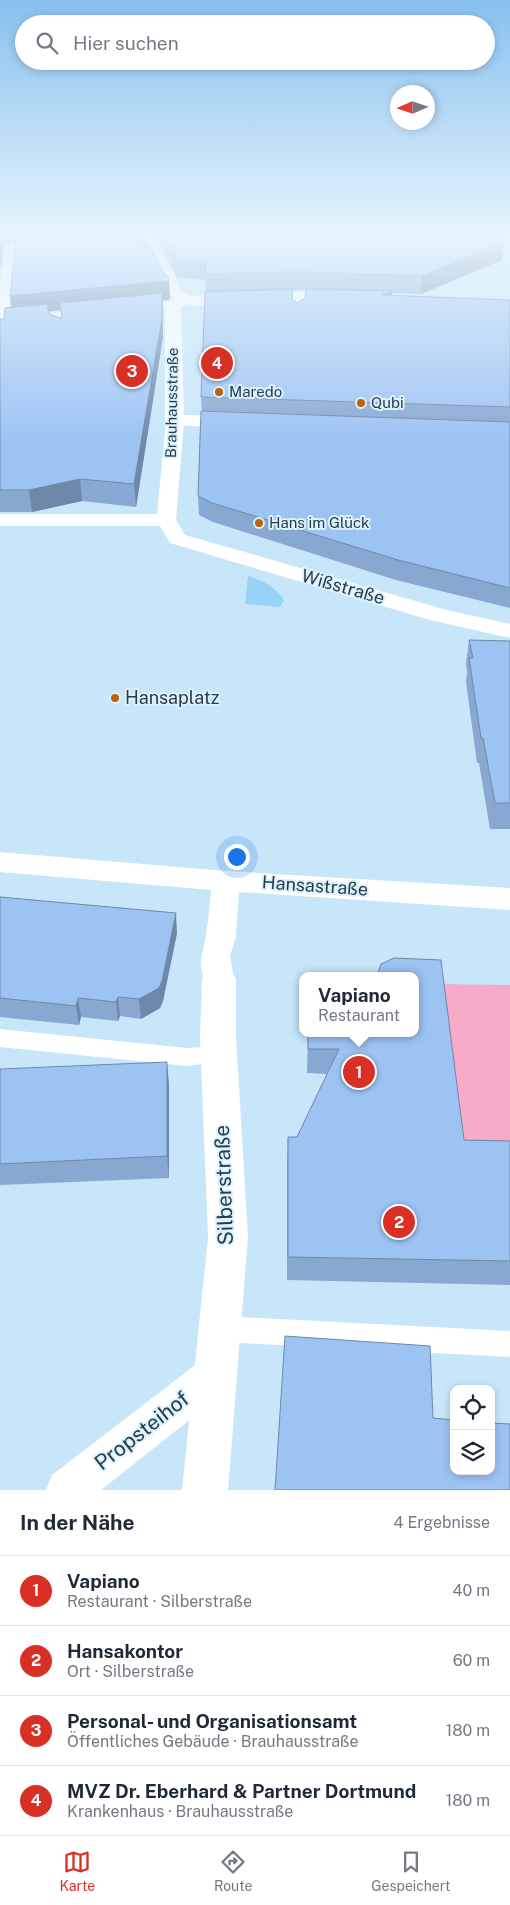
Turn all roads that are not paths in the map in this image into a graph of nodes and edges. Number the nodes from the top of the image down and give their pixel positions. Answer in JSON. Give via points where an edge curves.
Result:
{"nodes":[{"id":1,"x":2,"y":304,"type":"edge"},
{"id":2,"x":167,"y":304,"type":"edge"},
{"id":3,"x":177,"y":304,"type":"edge"},
{"id":4,"x":1,"y":322,"type":"edge"},
{"id":5,"x":175,"y":421,"type":"junction"},
{"id":6,"x":260,"y":423,"type":"edge"},
{"id":7,"x":0,"y":520,"type":"edge"},
{"id":8,"x":166,"y":520,"type":"junction"},
{"id":9,"x":510,"y":631,"type":"edge"},
{"id":10,"x":0,"y":862,"type":"edge"},
{"id":11,"x":226,"y":881,"type":"junction"},
{"id":12,"x":510,"y":899,"type":"edge"},
{"id":13,"x":218,"y":978,"type":"joint"},
{"id":14,"x":0,"y":1038,"type":"edge"},
{"id":15,"x":219,"y":1055,"type":"junction"},
{"id":16,"x":221,"y":1329,"type":"junction"},
{"id":17,"x":510,"y":1344,"type":"edge"},
{"id":18,"x":217,"y":1373,"type":"junction"},
{"id":19,"x":67,"y":1490,"type":"edge"},
{"id":20,"x":205,"y":1490,"type":"edge"}],
"edges":[{"from":1,"to":4,"type":"street"},
{"from":2,"to":4,"type":"street","via":[[55,321]]},
{"from":3,"to":5,"type":"street","name":"Brauhausstraße"},
{"from":5,"to":6,"type":"street"},
{"from":5,"to":8,"type":"street","name":"Brauhausstraße"},
{"from":7,"to":8,"type":"street"},
{"from":8,"to":9,"type":"street","name":"Wißstraße","via":[[177,540],[438,615]]},
{"from":10,"to":11,"type":"street","name":"Hansastraße"},
{"from":11,"to":12,"type":"street","name":"Hansastraße"},
{"from":11,"to":13,"type":"street","name":"Silberstraße","via":[[221,936],[215,956]]},
{"from":13,"to":15,"type":"street","name":"Silberstraße"},
{"from":14,"to":15,"type":"lane","via":[[187,1057]]},
{"from":15,"to":16,"type":"street","name":"Silberstraße","via":[[228,1237]]},
{"from":16,"to":17,"type":"lane"},
{"from":16,"to":18,"type":"street","name":"Silberstraße"},
{"from":18,"to":19,"type":"street","name":"Propsteihof"},
{"from":18,"to":20,"type":"street","name":"Silberstraße"}]}
